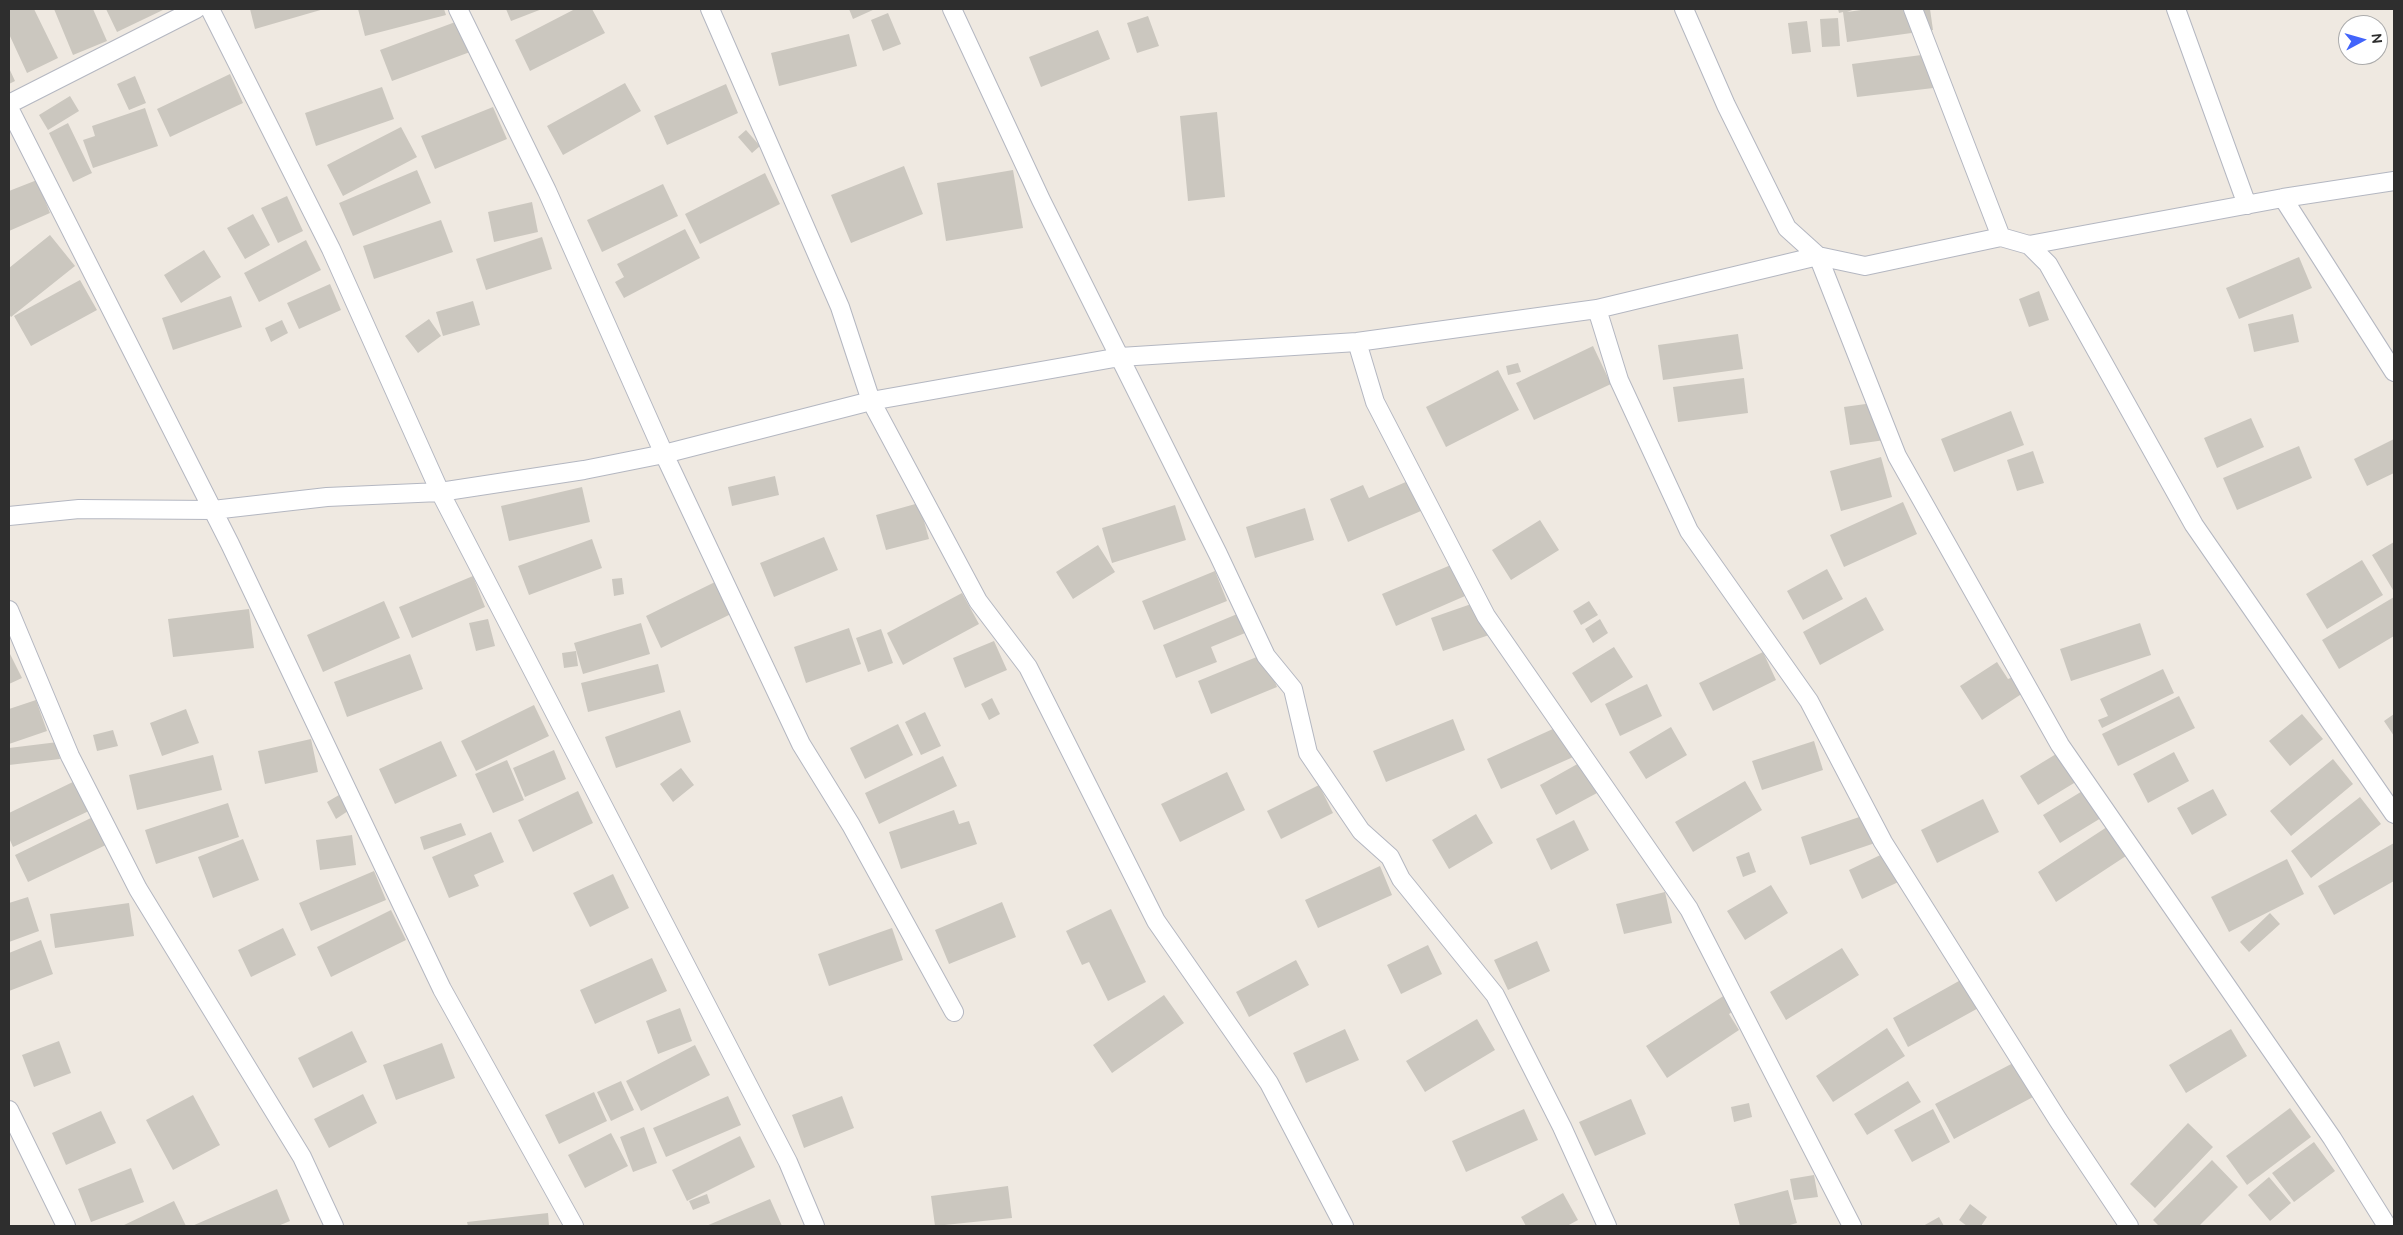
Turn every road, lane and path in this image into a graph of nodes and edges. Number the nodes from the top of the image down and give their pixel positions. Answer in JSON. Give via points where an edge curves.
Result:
{"nodes":[{"id":1,"x":196,"y":9,"type":"edge"},
{"id":2,"x":210,"y":9,"type":"edge"},
{"id":3,"x":458,"y":9,"type":"edge"},
{"id":4,"x":710,"y":9,"type":"edge"},
{"id":5,"x":952,"y":9,"type":"edge"},
{"id":6,"x":1684,"y":9,"type":"edge"},
{"id":7,"x":1912,"y":9,"type":"edge"},
{"id":8,"x":2176,"y":9,"type":"edge"},
{"id":9,"x":9,"y":106,"type":"edge"},
{"id":10,"x":2394,"y":181,"type":"edge"},
{"id":11,"x":2283,"y":198,"type":"junction"},
{"id":12,"x":2247,"y":205,"type":"junction"},
{"id":13,"x":2001,"y":237,"type":"junction"},
{"id":14,"x":2029,"y":245,"type":"junction"},
{"id":15,"x":1818,"y":256,"type":"junction"},
{"id":16,"x":1597,"y":309,"type":"junction"},
{"id":17,"x":1357,"y":342,"type":"junction"},
{"id":18,"x":1120,"y":357,"type":"junction"},
{"id":19,"x":2394,"y":372,"type":"edge"},
{"id":20,"x":871,"y":401,"type":"junction"},
{"id":21,"x":664,"y":454,"type":"junction"},
{"id":22,"x":440,"y":492,"type":"junction"},
{"id":23,"x":213,"y":510,"type":"junction"},
{"id":24,"x":9,"y":516,"type":"edge"},
{"id":25,"x":9,"y":610,"type":"edge"},
{"id":26,"x":2394,"y":814,"type":"edge"},
{"id":27,"x":954,"y":1012,"type":"dead end"},
{"id":28,"x":9,"y":1110,"type":"edge"},
{"id":29,"x":66,"y":1226,"type":"edge"},
{"id":30,"x":334,"y":1226,"type":"edge"},
{"id":31,"x":574,"y":1226,"type":"edge"},
{"id":32,"x":815,"y":1226,"type":"edge"},
{"id":33,"x":1344,"y":1226,"type":"edge"},
{"id":34,"x":1607,"y":1226,"type":"edge"},
{"id":35,"x":1852,"y":1226,"type":"edge"},
{"id":36,"x":2129,"y":1226,"type":"edge"},
{"id":37,"x":2386,"y":1226,"type":"edge"}],
"edges":[{"from":1,"to":9,"type":"street"},
{"from":2,"to":22,"type":"street","via":[[331,249]]},
{"from":3,"to":21,"type":"street","via":[[547,191]]},
{"from":4,"to":20,"type":"street","via":[[840,307]]},
{"from":5,"to":18,"type":"street","via":[[1041,200]]},
{"from":6,"to":15,"type":"street","via":[[1726,105],[1787,228]]},
{"from":7,"to":13,"type":"street"},
{"from":8,"to":12,"type":"street"},
{"from":9,"to":23,"type":"street"},
{"from":10,"to":11,"type":"street"},
{"from":11,"to":12,"type":"street"},
{"from":11,"to":19,"type":"street"},
{"from":12,"to":14,"type":"street"},
{"from":13,"to":14,"type":"street"},
{"from":13,"to":15,"type":"street","via":[[1865,266]]},
{"from":14,"to":26,"type":"street","via":[[2048,264],[2194,526]]},
{"from":15,"to":16,"type":"street"},
{"from":15,"to":37,"type":"street","via":[[1897,456],[2060,744],[2332,1138]]},
{"from":16,"to":17,"type":"street"},
{"from":16,"to":36,"type":"street","via":[[1619,380],[1689,531],[1809,701],[1883,842],[2058,1120]]},
{"from":17,"to":18,"type":"street"},
{"from":17,"to":35,"type":"street","via":[[1375,402],[1486,616],[1689,908]]},
{"from":18,"to":20,"type":"street"},
{"from":18,"to":34,"type":"street","via":[[1266,656],[1293,689],[1308,753],[1362,832],[1390,857],[1401,880],[1495,995],[1562,1127]]},
{"from":20,"to":21,"type":"street"},
{"from":20,"to":33,"type":"street","via":[[978,601],[1028,668],[1156,921],[1269,1083]]},
{"from":21,"to":22,"type":"street"},
{"from":21,"to":27,"type":"street","via":[[801,744],[851,825]]},
{"from":22,"to":23,"type":"street","via":[[327,497]]},
{"from":22,"to":32,"type":"street","via":[[788,1162]]},
{"from":23,"to":24,"type":"street","via":[[79,508]]},
{"from":23,"to":31,"type":"street","via":[[442,989]]},
{"from":25,"to":30,"type":"street","via":[[70,756],[138,889],[302,1157]]},
{"from":28,"to":29,"type":"street"}]}
